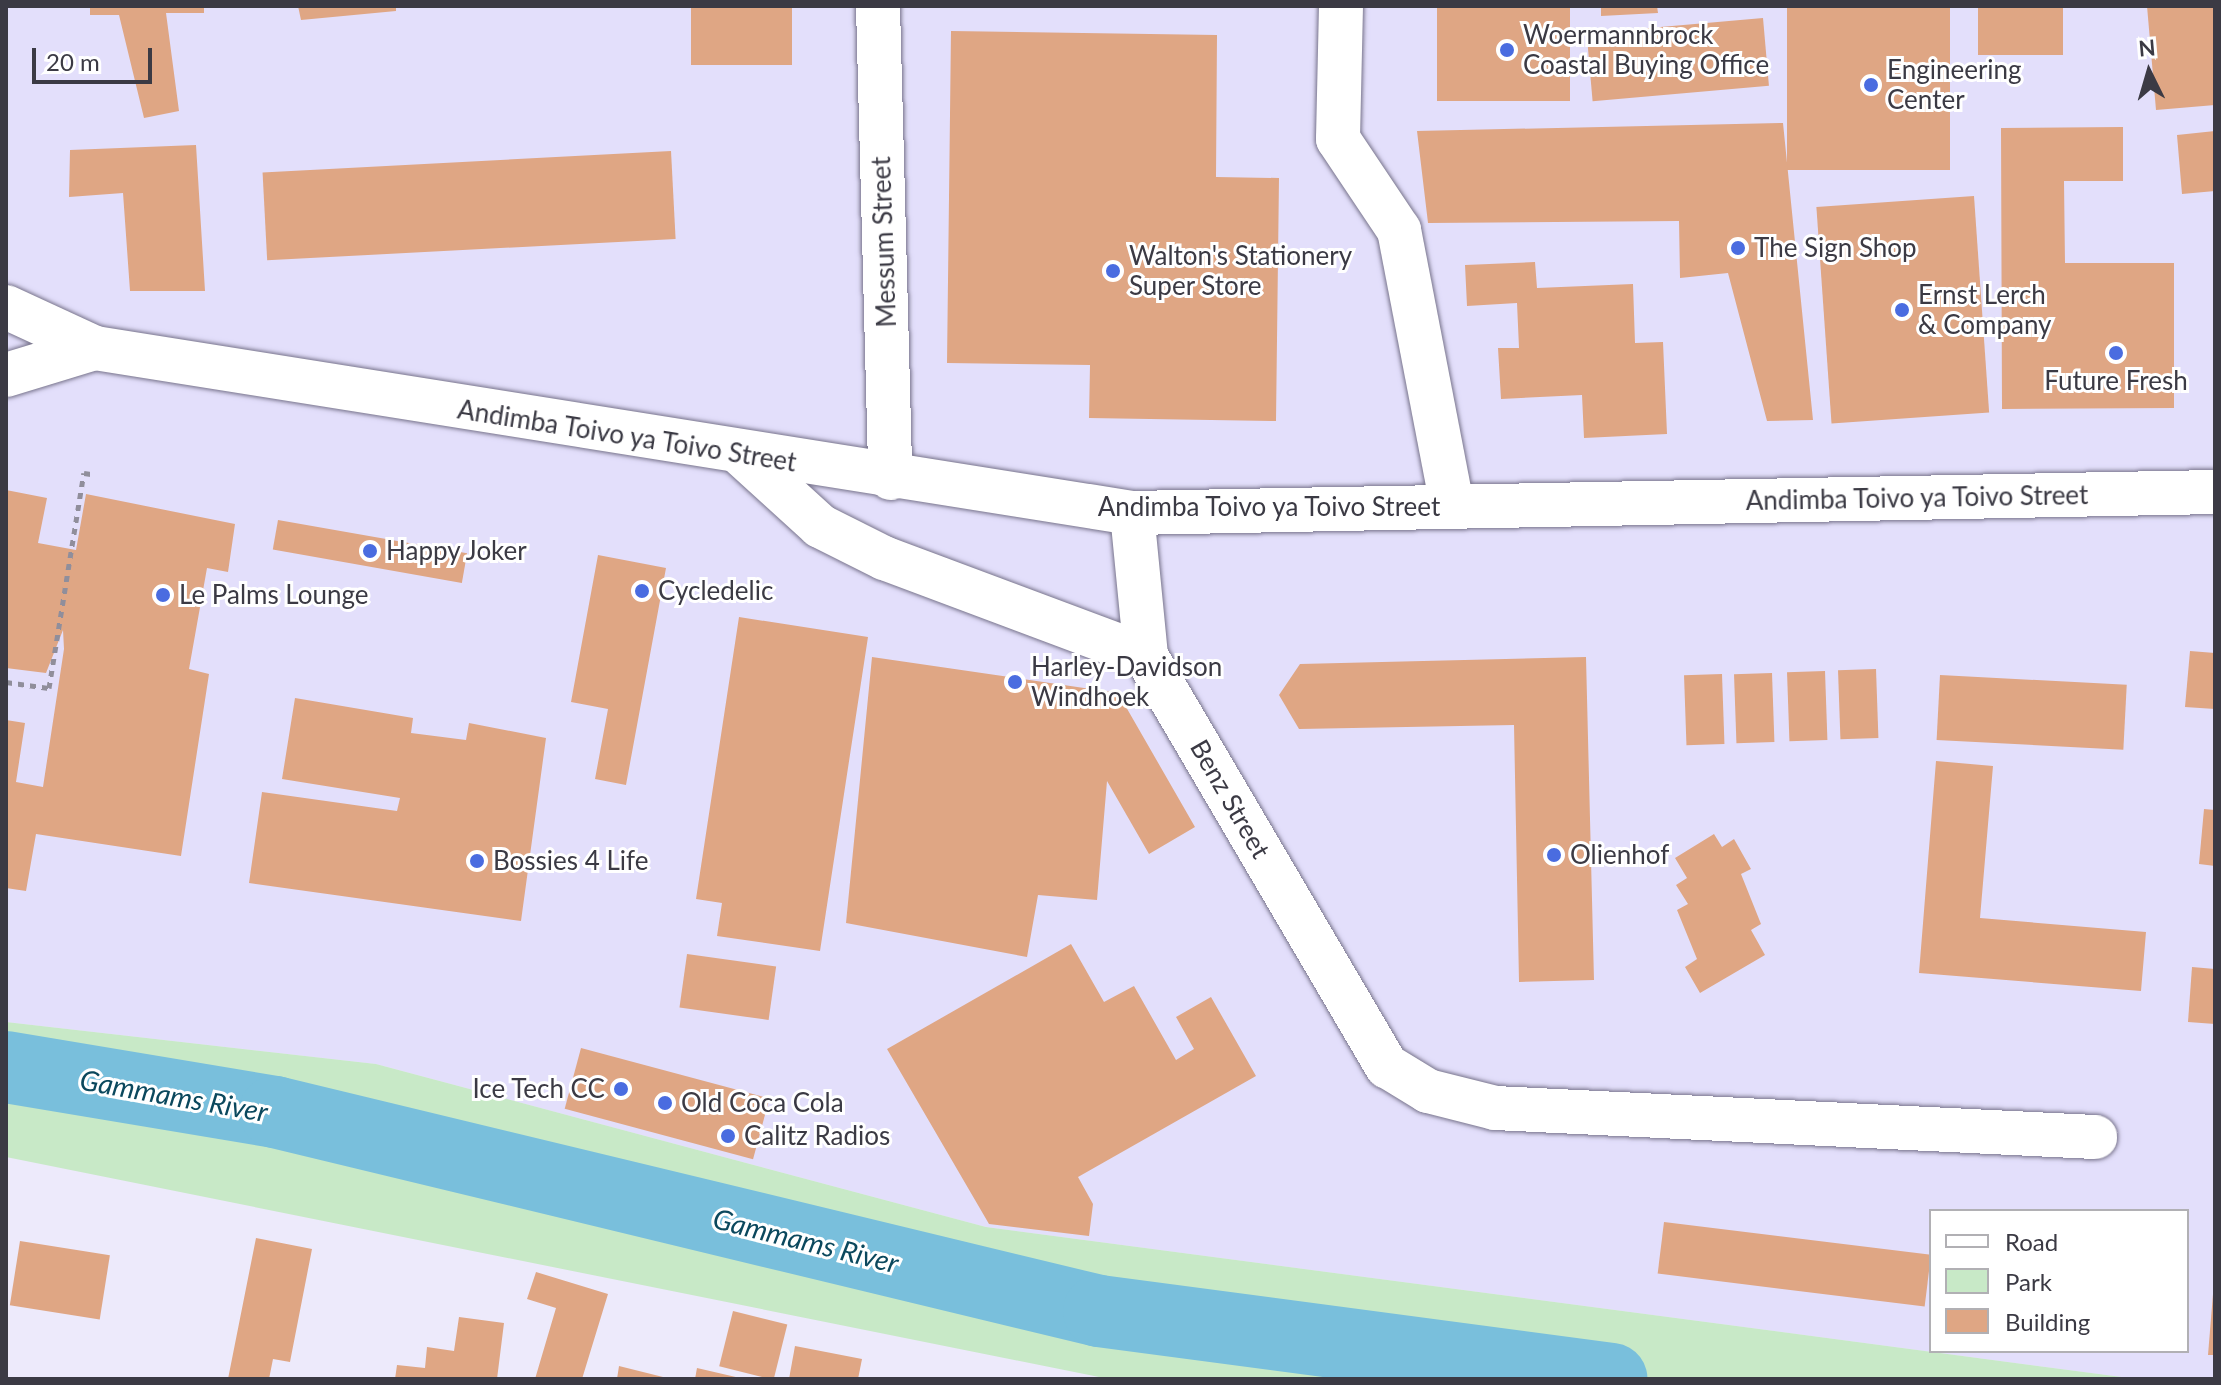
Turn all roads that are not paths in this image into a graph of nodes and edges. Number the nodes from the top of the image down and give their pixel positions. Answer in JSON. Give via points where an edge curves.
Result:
{"nodes":[{"id":1,"x":878,"y":6,"type":"edge"},
{"id":2,"x":1341,"y":6,"type":"edge"},
{"id":3,"x":6,"y":307,"type":"edge"},
{"id":4,"x":95,"y":348,"type":"junction"},
{"id":5,"x":6,"y":375,"type":"edge"},
{"id":6,"x":741,"y":454,"type":"junction"},
{"id":7,"x":890,"y":478,"type":"junction"},
{"id":8,"x":2215,"y":492,"type":"edge"},
{"id":9,"x":1452,"y":506,"type":"junction"},
{"id":10,"x":1132,"y":513,"type":"junction"},
{"id":11,"x":1146,"y":656,"type":"junction"},
{"id":12,"x":2095,"y":1137,"type":"dead end"}],
"edges":[{"from":1,"to":7,"type":"street","name":"Messum Street"},
{"from":2,"to":9,"type":"street","via":[[1338,139],[1399,230]]},
{"from":3,"to":4,"type":"street","name":"Andimba Toivo ya Toivo Street"},
{"from":4,"to":5,"type":"street","name":"Andimba Toivo ya Toivo Street"},
{"from":4,"to":6,"type":"street","name":"Andimba Toivo ya Toivo Street"},
{"from":6,"to":7,"type":"street","name":"Andimba Toivo ya Toivo Street"},
{"from":6,"to":11,"type":"street","via":[[820,526],[871,552]]},
{"from":7,"to":10,"type":"street","name":"Andimba Toivo ya Toivo Street"},
{"from":8,"to":9,"type":"street","name":"Andimba Toivo ya Toivo Street"},
{"from":9,"to":10,"type":"street","name":"Andimba Toivo ya Toivo Street"},
{"from":10,"to":11,"type":"street","name":"Benz Street"},
{"from":11,"to":12,"type":"street","name":"Benz Street","via":[[1387,1066],[1428,1091],[1495,1108]]}]}
